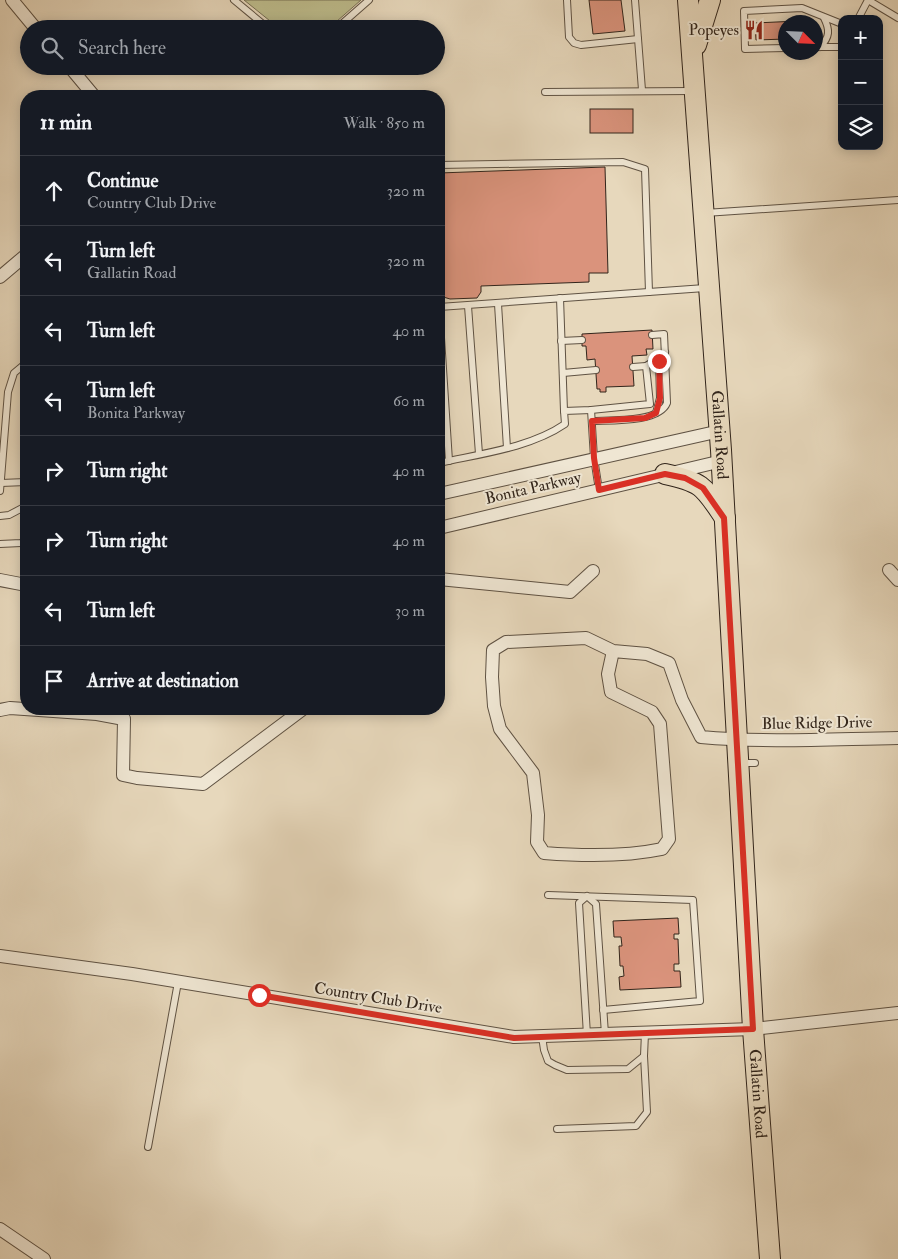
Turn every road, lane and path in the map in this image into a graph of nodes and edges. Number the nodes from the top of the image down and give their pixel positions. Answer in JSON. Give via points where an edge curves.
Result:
{"nodes":[{"id":1,"x":12,"y":0,"type":"edge"},
{"id":2,"x":234,"y":0,"type":"edge"},
{"id":3,"x":369,"y":0,"type":"edge"},
{"id":4,"x":567,"y":0,"type":"edge"},
{"id":5,"x":635,"y":0,"type":"edge"},
{"id":6,"x":688,"y":0,"type":"edge"},
{"id":7,"x":710,"y":0,"type":"edge"},
{"id":8,"x":868,"y":0,"type":"edge"},
{"id":9,"x":817,"y":15,"type":"edge"},
{"id":10,"x":860,"y":15,"type":"edge"},
{"id":11,"x":824,"y":18,"type":"joint"},
{"id":12,"x":898,"y":18,"type":"edge"},
{"id":13,"x":29,"y":20,"type":"edge"},
{"id":14,"x":258,"y":20,"type":"edge"},
{"id":15,"x":346,"y":20,"type":"edge"},
{"id":16,"x":838,"y":23,"type":"edge"},
{"id":17,"x":638,"y":39,"type":"junction"},
{"id":18,"x":823,"y":44,"type":"edge"},
{"id":19,"x":823,"y":47,"type":"edge"},
{"id":20,"x":838,"y":47,"type":"edge"},
{"id":21,"x":778,"y":48,"type":"edge"},
{"id":22,"x":692,"y":56,"type":"junction"},
{"id":23,"x":76,"y":75,"type":"edge"},
{"id":24,"x":89,"y":90,"type":"edge"},
{"id":25,"x":642,"y":90,"type":"junction"},
{"id":26,"x":695,"y":91,"type":"junction"},
{"id":27,"x":545,"y":92,"type":"dead end"},
{"id":28,"x":445,"y":165,"type":"edge"},
{"id":29,"x":898,"y":200,"type":"edge"},
{"id":30,"x":704,"y":213,"type":"junction"},
{"id":31,"x":20,"y":259,"type":"edge"},
{"id":32,"x":0,"y":277,"type":"edge"},
{"id":33,"x":709,"y":288,"type":"junction"},
{"id":34,"x":649,"y":292,"type":"junction"},
{"id":35,"x":560,"y":298,"type":"junction"},
{"id":36,"x":498,"y":304,"type":"junction"},
{"id":37,"x":468,"y":306,"type":"junction"},
{"id":38,"x":445,"y":307,"type":"edge"},
{"id":39,"x":652,"y":334,"type":"dead end"},
{"id":40,"x":582,"y":340,"type":"dead end"},
{"id":41,"x":561,"y":341,"type":"junction"},
{"id":42,"x":665,"y":352,"type":"junction"},
{"id":43,"x":660,"y":358,"type":"junction"},
{"id":44,"x":646,"y":366,"type":"junction"},
{"id":45,"x":20,"y":368,"type":"edge"},
{"id":46,"x":632,"y":368,"type":"dead end"},
{"id":47,"x":596,"y":370,"type":"dead end"},
{"id":48,"x":563,"y":374,"type":"junction"},
{"id":49,"x":445,"y":399,"type":"edge"},
{"id":50,"x":591,"y":410,"type":"junction"},
{"id":51,"x":564,"y":411,"type":"junction"},
{"id":52,"x":656,"y":413,"type":"junction"},
{"id":53,"x":592,"y":421,"type":"junction"},
{"id":54,"x":720,"y":431,"type":"junction"},
{"id":55,"x":507,"y":448,"type":"junction"},
{"id":56,"x":478,"y":454,"type":"junction"},
{"id":57,"x":594,"y":458,"type":"junction"},
{"id":58,"x":449,"y":461,"type":"junction"},
{"id":59,"x":722,"y":461,"type":"junction"},
{"id":60,"x":445,"y":462,"type":"edge"},
{"id":61,"x":665,"y":474,"type":"junction"},
{"id":62,"x":20,"y":482,"type":"edge"},
{"id":63,"x":1,"y":483,"type":"junction"},
{"id":64,"x":599,"y":490,"type":"junction"},
{"id":65,"x":0,"y":491,"type":"edge"},
{"id":66,"x":445,"y":493,"type":"edge"},
{"id":67,"x":20,"y":509,"type":"edge"},
{"id":68,"x":0,"y":516,"type":"edge"},
{"id":69,"x":724,"y":518,"type":"junction"},
{"id":70,"x":445,"y":527,"type":"edge"},
{"id":71,"x":20,"y":543,"type":"edge"},
{"id":72,"x":0,"y":544,"type":"edge"},
{"id":73,"x":889,"y":570,"type":"dead end"},
{"id":74,"x":592,"y":571,"type":"dead end"},
{"id":75,"x":0,"y":580,"type":"edge"},
{"id":76,"x":445,"y":580,"type":"edge"},
{"id":77,"x":898,"y":580,"type":"edge"},
{"id":78,"x":20,"y":584,"type":"edge"},
{"id":79,"x":613,"y":652,"type":"junction"},
{"id":80,"x":20,"y":709,"type":"edge"},
{"id":81,"x":0,"y":710,"type":"edge"},
{"id":82,"x":104,"y":715,"type":"edge"},
{"id":83,"x":295,"y":715,"type":"edge"},
{"id":84,"x":898,"y":738,"type":"edge"},
{"id":85,"x":737,"y":740,"type":"junction"},
{"id":86,"x":548,"y":895,"type":"dead end"},
{"id":87,"x":587,"y":896,"type":"junction"},
{"id":88,"x":0,"y":956,"type":"edge"},
{"id":89,"x":178,"y":982,"type":"junction"},
{"id":90,"x":604,"y":1010,"type":"junction"},
{"id":91,"x":898,"y":1013,"type":"edge"},
{"id":92,"x":753,"y":1029,"type":"junction"},
{"id":93,"x":645,"y":1033,"type":"junction"},
{"id":94,"x":605,"y":1034,"type":"junction"},
{"id":95,"x":588,"y":1035,"type":"junction"},
{"id":96,"x":542,"y":1036,"type":"junction"},
{"id":97,"x":644,"y":1056,"type":"junction"},
{"id":98,"x":557,"y":1129,"type":"dead end"},
{"id":99,"x":148,"y":1148,"type":"dead end"},
{"id":100,"x":0,"y":1229,"type":"edge"},
{"id":101,"x":44,"y":1259,"type":"edge"},
{"id":102,"x":770,"y":1259,"type":"edge"}],
"edges":[{"from":1,"to":13,"type":"street"},
{"from":2,"to":14,"type":"lane"},
{"from":3,"to":15,"type":"lane"},
{"from":4,"to":17,"type":"lane","via":[[569,37],[574,43]]},
{"from":5,"to":17,"type":"lane"},
{"from":6,"to":22,"type":"main road","name":"Gallatin Road"},
{"from":7,"to":22,"type":"main road"},
{"from":8,"to":10,"type":"lane"},
{"from":8,"to":12,"type":"lane"},
{"from":9,"to":21,"type":"lane","via":[[802,8],[744,11],[745,49]]},
{"from":11,"to":16,"type":"lane"},
{"from":11,"to":18,"type":"lane","via":[[829,28],[828,40]]},
{"from":17,"to":25,"type":"lane"},
{"from":19,"to":20,"type":"lane"},
{"from":22,"to":26,"type":"main road","name":"Gallatin Road"},
{"from":23,"to":24,"type":"street"},
{"from":25,"to":26,"type":"lane"},
{"from":25,"to":27,"type":"lane"},
{"from":26,"to":30,"type":"main road","name":"Gallatin Road"},
{"from":28,"to":34,"type":"lane","via":[[622,162],[645,169]]},
{"from":29,"to":30,"type":"lane"},
{"from":30,"to":33,"type":"main road","name":"Gallatin Road"},
{"from":31,"to":32,"type":"street"},
{"from":33,"to":34,"type":"lane"},
{"from":33,"to":54,"type":"main road","name":"Gallatin Road"},
{"from":34,"to":35,"type":"lane"},
{"from":35,"to":36,"type":"lane"},
{"from":35,"to":41,"type":"lane"},
{"from":36,"to":37,"type":"lane"},
{"from":36,"to":55,"type":"lane"},
{"from":37,"to":38,"type":"lane"},
{"from":37,"to":56,"type":"lane"},
{"from":39,"to":42,"type":"lane","via":[[664,334]]},
{"from":40,"to":41,"type":"lane"},
{"from":41,"to":48,"type":"lane"},
{"from":42,"to":43,"type":"lane"},
{"from":42,"to":52,"type":"lane","via":[[667,403]]},
{"from":43,"to":44,"type":"lane"},
{"from":43,"to":52,"type":"lane","via":[[660,398]]},
{"from":44,"to":46,"type":"lane"},
{"from":44,"to":50,"type":"lane","via":[[650,404]]},
{"from":45,"to":63,"type":"lane","via":[[14,373],[8,392]]},
{"from":47,"to":48,"type":"lane"},
{"from":48,"to":51,"type":"lane"},
{"from":49,"to":58,"type":"lane"},
{"from":50,"to":51,"type":"lane"},
{"from":50,"to":53,"type":"lane"},
{"from":51,"to":55,"type":"lane","via":[[564,424],[552,433]]},
{"from":52,"to":53,"type":"lane","via":[[645,418]]},
{"from":53,"to":57,"type":"lane"},
{"from":54,"to":57,"type":"street","name":"Bonita Parkway"},
{"from":54,"to":59,"type":"main road","name":"Gallatin Road"},
{"from":55,"to":56,"type":"lane"},
{"from":56,"to":58,"type":"lane"},
{"from":57,"to":64,"type":"lane"},
{"from":57,"to":66,"type":"street","name":"Bonita Parkway"},
{"from":58,"to":60,"type":"lane"},
{"from":59,"to":61,"type":"street","name":"Bonita Parkway"},
{"from":59,"to":69,"type":"main road","name":"Gallatin Road"},
{"from":61,"to":64,"type":"street","name":"Bonita Parkway"},
{"from":61,"to":69,"type":"main road","via":[[685,478],[703,488]]},
{"from":62,"to":63,"type":"lane"},
{"from":63,"to":65,"type":"lane"},
{"from":64,"to":70,"type":"street","name":"Bonita Parkway"},
{"from":67,"to":68,"type":"lane"},
{"from":69,"to":85,"type":"main road","name":"Gallatin Road"},
{"from":71,"to":72,"type":"lane"},
{"from":73,"to":77,"type":"street"},
{"from":74,"to":76,"type":"street","via":[[570,592]]},
{"from":75,"to":78,"type":"street"},
{"from":79,"to":79,"type":"street","via":[[608,674],[611,692],[652,712],[660,724],[670,839],[662,849],[641,854],[544,853],[537,842],[538,815],[533,773],[500,729],[492,677],[493,650],[506,642],[586,638]]},
{"from":79,"to":85,"type":"street","name":"Blue Ridge Drive","via":[[647,654],[669,663],[682,700],[701,737]]},
{"from":80,"to":81,"type":"street"},
{"from":82,"to":83,"type":"street","via":[[124,718],[123,775],[203,784]]},
{"from":84,"to":85,"type":"street","name":"Blue Ridge Drive"},
{"from":85,"to":92,"type":"main road","name":"Gallatin Road","via":[[747,763]]},
{"from":86,"to":87,"type":"lane"},
{"from":87,"to":90,"type":"lane","via":[[596,904]]},
{"from":87,"to":90,"type":"lane","via":[[693,900],[700,1001]]},
{"from":87,"to":95,"type":"lane","via":[[579,903]]},
{"from":88,"to":89,"type":"street","name":"Country Club Drive"},
{"from":89,"to":96,"type":"street","name":"Country Club Drive","via":[[514,1038]]},
{"from":89,"to":99,"type":"lane"},
{"from":90,"to":94,"type":"lane"},
{"from":91,"to":92,"type":"street","name":"Country Club Drive"},
{"from":92,"to":93,"type":"street","name":"Country Club Drive"},
{"from":92,"to":102,"type":"main road","name":"Gallatin Road"},
{"from":93,"to":94,"type":"street","name":"Country Club Drive"},
{"from":93,"to":97,"type":"lane"},
{"from":94,"to":95,"type":"street","name":"Country Club Drive"},
{"from":95,"to":96,"type":"street","name":"Country Club Drive"},
{"from":96,"to":97,"type":"lane","via":[[548,1061],[567,1070],[628,1069]]},
{"from":97,"to":98,"type":"lane","via":[[647,1112],[636,1126]]},
{"from":100,"to":101,"type":"street"}]}
